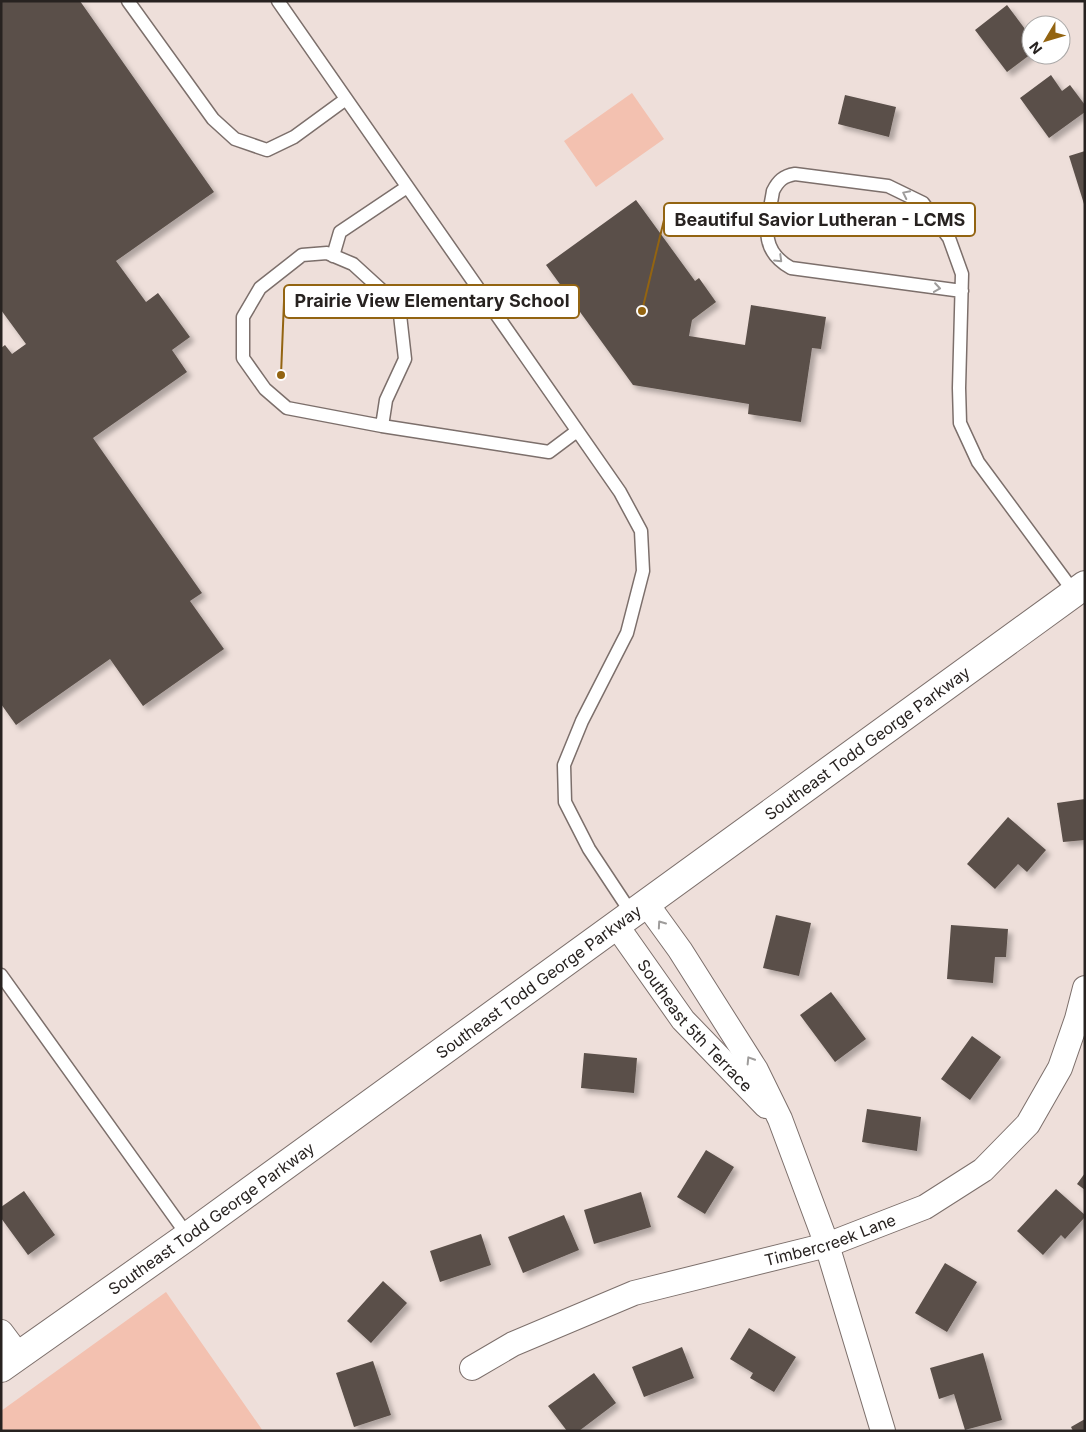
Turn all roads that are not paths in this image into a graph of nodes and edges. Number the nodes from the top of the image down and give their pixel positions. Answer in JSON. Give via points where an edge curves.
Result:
{"nodes":[{"id":1,"x":128,"y":1,"type":"edge"},
{"id":2,"x":278,"y":1,"type":"edge"},
{"id":3,"x":346,"y":99,"type":"junction"},
{"id":4,"x":407,"y":187,"type":"junction"},
{"id":5,"x":333,"y":256,"type":"junction"},
{"id":6,"x":962,"y":292,"type":"junction"},
{"id":7,"x":382,"y":426,"type":"junction"},
{"id":8,"x":577,"y":431,"type":"junction"},
{"id":9,"x":1080,"y":589,"type":"edge"},
{"id":10,"x":631,"y":914,"type":"junction"},
{"id":11,"x":1,"y":975,"type":"edge"},
{"id":12,"x":1085,"y":988,"type":"edge"},
{"id":13,"x":780,"y":1119,"type":"junction"},
{"id":14,"x":188,"y":1236,"type":"junction"},
{"id":15,"x":828,"y":1245,"type":"junction"},
{"id":16,"x":1,"y":1332,"type":"edge"},
{"id":17,"x":10,"y":1362,"type":"edge"},
{"id":18,"x":472,"y":1368,"type":"dead end"},
{"id":19,"x":883,"y":1431,"type":"edge"}],
"edges":[{"from":1,"to":3,"type":"lane","via":[[213,119],[235,139],[267,150],[294,137]]},
{"from":2,"to":3,"type":"lane"},
{"from":3,"to":4,"type":"lane"},
{"from":4,"to":5,"type":"lane","via":[[340,232]]},
{"from":4,"to":8,"type":"lane"},
{"from":5,"to":7,"type":"lane","via":[[352,264],[399,306],[406,359],[386,400]]},
{"from":5,"to":7,"type":"lane","via":[[327,253],[302,255],[260,288],[243,317],[243,358],[265,389],[287,408]]},
{"from":6,"to":6,"type":"lane","one_way":true,"via":[[962,274],[949,238],[923,203],[888,186],[804,175],[788,175],[776,185],[766,235],[774,255],[782,263],[791,268]]},
{"from":6,"to":9,"type":"lane","via":[[960,423],[978,462]]},
{"from":7,"to":8,"type":"lane","via":[[549,452]]},
{"from":8,"to":10,"type":"lane","via":[[620,492],[641,532],[643,571],[627,633],[582,721],[564,765],[565,802],[589,849]]},
{"from":9,"to":10,"type":"main road","name":"Southeast Todd George Parkway"},
{"from":10,"to":13,"type":"street","name":"Southeast 5th Terrace","via":[[683,1020]]},
{"from":13,"to":10,"type":"street","name":"Southeast 5th Terrace","one_way":true,"via":[[756,1070],[680,950]]},
{"from":10,"to":14,"type":"main road","name":"Southeast Todd George Parkway"},
{"from":11,"to":14,"type":"lane"},
{"from":12,"to":15,"type":"street","name":"Timbercreek Lane","via":[[1060,1068],[1028,1124],[983,1170],[925,1207]]},
{"from":13,"to":15,"type":"street","name":"Southeast 5th Terrace"},
{"from":14,"to":17,"type":"main road","name":"Southeast Todd George Parkway"},
{"from":15,"to":18,"type":"street","name":"Timbercreek Lane","via":[[634,1293],[513,1344]]},
{"from":15,"to":19,"type":"street","name":"Southeast 5th Terrace"},
{"from":16,"to":17,"type":"street"}]}
